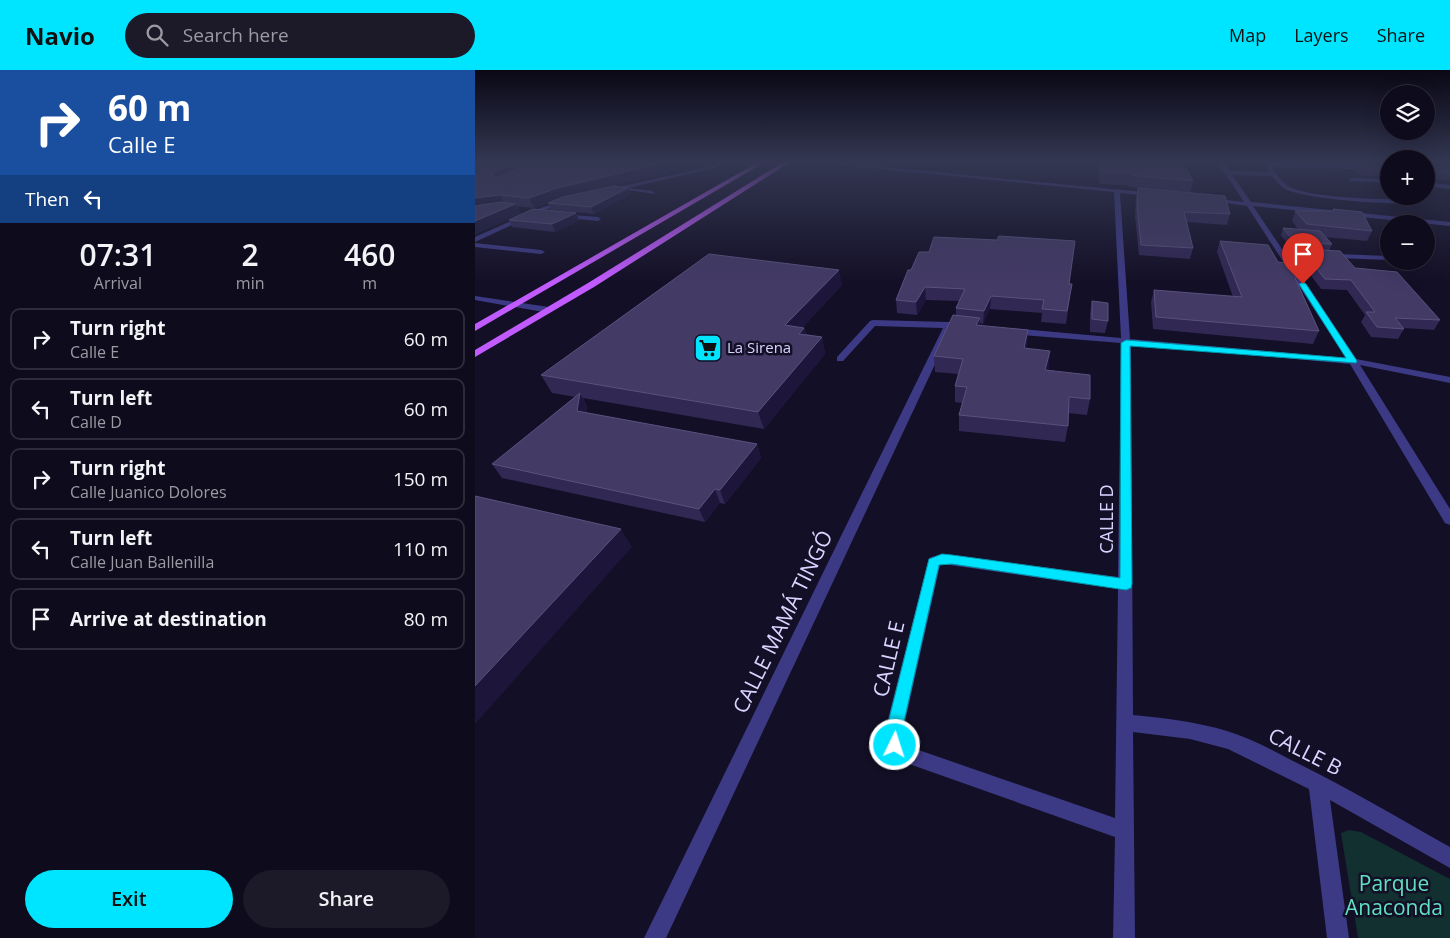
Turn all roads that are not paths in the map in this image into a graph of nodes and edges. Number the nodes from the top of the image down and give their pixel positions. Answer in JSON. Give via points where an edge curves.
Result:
{"nodes":[{"id":1,"x":565,"y":202,"type":"edge"},
{"id":2,"x":694,"y":202,"type":"edge"},
{"id":3,"x":724,"y":202,"type":"edge"},
{"id":4,"x":1118,"y":202,"type":"edge"},
{"id":5,"x":1226,"y":202,"type":"edge"},
{"id":6,"x":1247,"y":202,"type":"edge"},
{"id":7,"x":1352,"y":202,"type":"edge"},
{"id":8,"x":1249,"y":204,"type":"junction"},
{"id":9,"x":518,"y":210,"type":"edge"},
{"id":10,"x":533,"y":213,"type":"junction"},
{"id":11,"x":1356,"y":214,"type":"junction"},
{"id":12,"x":1379,"y":217,"type":"joint"},
{"id":13,"x":598,"y":219,"type":"dead end"},
{"id":14,"x":1450,"y":224,"type":"edge"},
{"id":15,"x":475,"y":240,"type":"edge"},
{"id":16,"x":475,"y":245,"type":"edge"},
{"id":17,"x":541,"y":252,"type":"dead end"},
{"id":18,"x":1283,"y":254,"type":"junction"},
{"id":19,"x":1380,"y":258,"type":"edge"},
{"id":20,"x":475,"y":298,"type":"edge"},
{"id":21,"x":517,"y":304,"type":"junction"},
{"id":22,"x":549,"y":310,"type":"junction"},
{"id":23,"x":949,"y":325,"type":"junction"},
{"id":24,"x":969,"y":327,"type":"edge"},
{"id":25,"x":475,"y":328,"type":"edge"},
{"id":26,"x":998,"y":330,"type":"edge"},
{"id":27,"x":1126,"y":343,"type":"junction"},
{"id":28,"x":475,"y":354,"type":"edge"},
{"id":29,"x":841,"y":359,"type":"dead end"},
{"id":30,"x":1353,"y":361,"type":"junction"},
{"id":31,"x":1450,"y":380,"type":"edge"},
{"id":32,"x":1450,"y":520,"type":"edge"},
{"id":33,"x":1126,"y":584,"type":"junction"},
{"id":34,"x":1126,"y":722,"type":"junction"},
{"id":35,"x":1318,"y":783,"type":"junction"},
{"id":36,"x":1124,"y":831,"type":"junction"},
{"id":37,"x":1450,"y":858,"type":"edge"},
{"id":38,"x":655,"y":938,"type":"edge"},
{"id":39,"x":1124,"y":938,"type":"edge"},
{"id":40,"x":1338,"y":938,"type":"edge"}],
"edges":[{"from":1,"to":10,"type":"street"},
{"from":2,"to":21,"type":"main road"},
{"from":3,"to":22,"type":"main road"},
{"from":4,"to":27,"type":"street","name":"CALLE D"},
{"from":5,"to":8,"type":"street"},
{"from":6,"to":8,"type":"street"},
{"from":7,"to":11,"type":"street"},
{"from":8,"to":11,"type":"street"},
{"from":8,"to":18,"type":"street"},
{"from":9,"to":10,"type":"street"},
{"from":10,"to":13,"type":"street"},
{"from":10,"to":15,"type":"street"},
{"from":11,"to":12,"type":"street"},
{"from":12,"to":14,"type":"street"},
{"from":16,"to":17,"type":"street"},
{"from":18,"to":19,"type":"street"},
{"from":18,"to":30,"type":"street"},
{"from":20,"to":21,"type":"street"},
{"from":21,"to":22,"type":"street"},
{"from":21,"to":25,"type":"main road"},
{"from":22,"to":28,"type":"main road"},
{"from":23,"to":24,"type":"street"},
{"from":23,"to":29,"type":"street","via":[[873,323]]},
{"from":23,"to":38,"type":"street","name":"CALLE MAMÁ TINGÓ"},
{"from":26,"to":27,"type":"street"},
{"from":27,"to":30,"type":"street"},
{"from":27,"to":33,"type":"street","name":"CALLE D"},
{"from":30,"to":31,"type":"street"},
{"from":30,"to":32,"type":"street"},
{"from":33,"to":34,"type":"street","name":"CALLE D"},
{"from":33,"to":36,"type":"street","name":"CALLE E","via":[[952,560],[934,562],[893,735],[901,753]]},
{"from":34,"to":35,"type":"street","name":"CALLE B","via":[[1227,740]]},
{"from":34,"to":36,"type":"street","name":"CALLE D"},
{"from":35,"to":37,"type":"street","name":"CALLE B"},
{"from":35,"to":40,"type":"street"},
{"from":36,"to":39,"type":"street","name":"CALLE D"}]}
